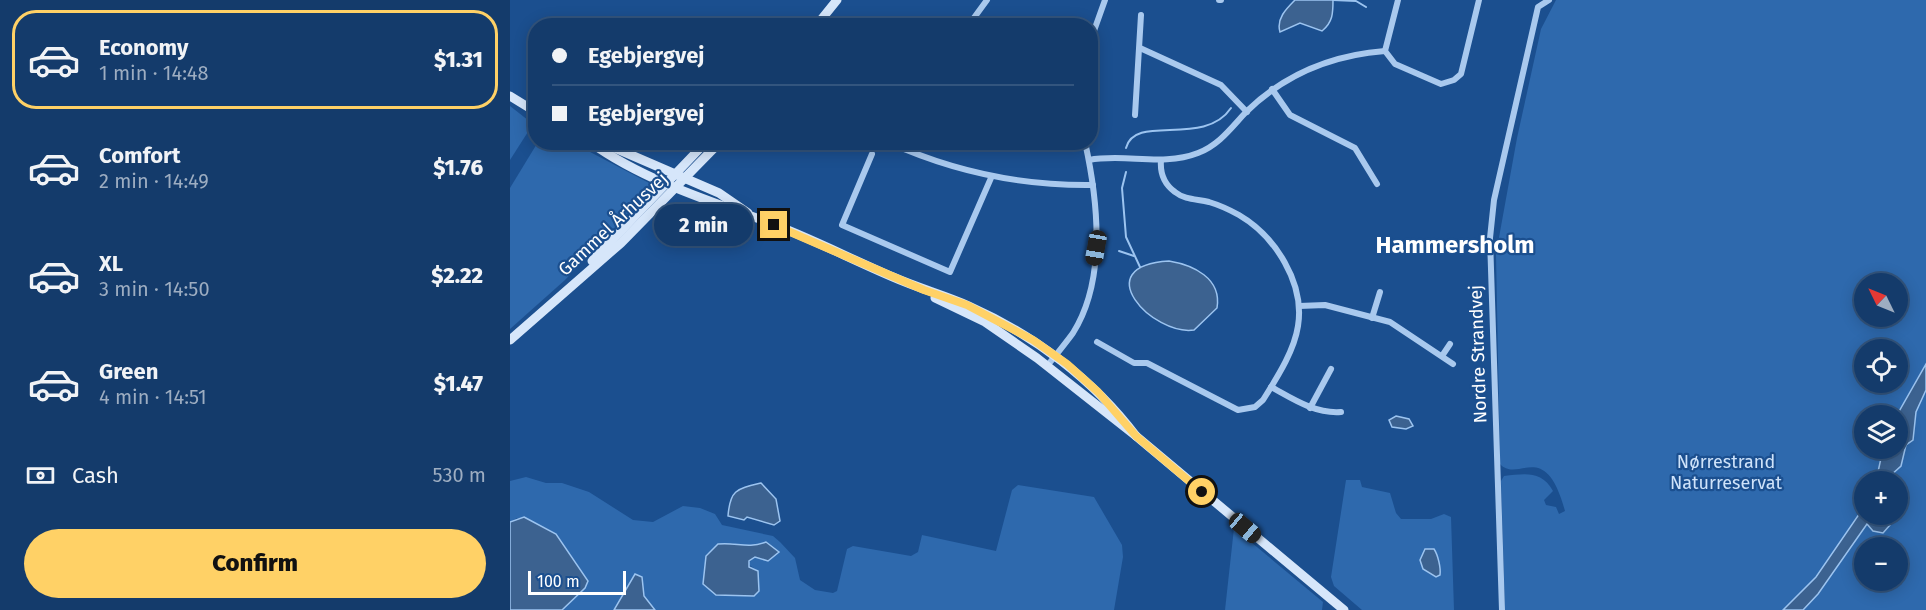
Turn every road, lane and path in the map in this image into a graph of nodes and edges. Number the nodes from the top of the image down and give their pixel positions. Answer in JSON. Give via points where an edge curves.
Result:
{"nodes":[{"id":1,"x":837,"y":0,"type":"edge"},
{"id":2,"x":987,"y":0,"type":"edge"},
{"id":3,"x":1105,"y":0,"type":"edge"},
{"id":4,"x":1398,"y":0,"type":"edge"},
{"id":5,"x":1479,"y":0,"type":"edge"},
{"id":6,"x":1549,"y":0,"type":"edge"},
{"id":7,"x":1538,"y":4,"type":"edge"},
{"id":8,"x":1141,"y":15,"type":"dead end"},
{"id":9,"x":822,"y":18,"type":"edge"},
{"id":10,"x":974,"y":18,"type":"edge"},
{"id":11,"x":1098,"y":20,"type":"edge"},
{"id":12,"x":1140,"y":48,"type":"junction"},
{"id":13,"x":1385,"y":51,"type":"junction"},
{"id":14,"x":1272,"y":89,"type":"junction"},
{"id":15,"x":510,"y":96,"type":"edge"},
{"id":16,"x":528,"y":107,"type":"edge"},
{"id":17,"x":1247,"y":112,"type":"junction"},
{"id":18,"x":1135,"y":115,"type":"dead end"},
{"id":19,"x":603,"y":150,"type":"edge"},
{"id":20,"x":620,"y":150,"type":"edge"},
{"id":21,"x":698,"y":150,"type":"edge"},
{"id":22,"x":713,"y":150,"type":"edge"},
{"id":23,"x":905,"y":150,"type":"edge"},
{"id":24,"x":1087,"y":150,"type":"edge"},
{"id":25,"x":872,"y":154,"type":"dead end"},
{"id":26,"x":1089,"y":160,"type":"junction"},
{"id":27,"x":1161,"y":160,"type":"junction"},
{"id":28,"x":676,"y":174,"type":"junction"},
{"id":29,"x":991,"y":178,"type":"junction"},
{"id":30,"x":686,"y":179,"type":"junction"},
{"id":31,"x":1377,"y":184,"type":"dead end"},
{"id":32,"x":672,"y":185,"type":"junction"},
{"id":33,"x":1093,"y":185,"type":"junction"},
{"id":34,"x":753,"y":216,"type":"junction"},
{"id":35,"x":924,"y":290,"type":"junction"},
{"id":36,"x":1380,"y":292,"type":"dead end"},
{"id":37,"x":1299,"y":306,"type":"junction"},
{"id":38,"x":1372,"y":318,"type":"junction"},
{"id":39,"x":985,"y":322,"type":"junction"},
{"id":40,"x":510,"y":340,"type":"edge"},
{"id":41,"x":1097,"y":342,"type":"dead end"},
{"id":42,"x":1450,"y":344,"type":"dead end"},
{"id":43,"x":1055,"y":356,"type":"junction"},
{"id":44,"x":1442,"y":356,"type":"junction"},
{"id":45,"x":1454,"y":364,"type":"dead end"},
{"id":46,"x":1047,"y":366,"type":"junction"},
{"id":47,"x":1331,"y":369,"type":"dead end"},
{"id":48,"x":1271,"y":387,"type":"junction"},
{"id":49,"x":1310,"y":408,"type":"junction"},
{"id":50,"x":1341,"y":412,"type":"dead end"},
{"id":51,"x":1136,"y":436,"type":"junction"},
{"id":52,"x":1344,"y":610,"type":"edge"},
{"id":53,"x":1502,"y":610,"type":"edge"}],
"edges":[{"from":1,"to":9,"type":"street"},
{"from":2,"to":10,"type":"street"},
{"from":3,"to":11,"type":"street"},
{"from":4,"to":13,"type":"street"},
{"from":5,"to":13,"type":"street","via":[[1461,74],[1454,81],[1441,84],[1395,64]]},
{"from":6,"to":7,"type":"street","name":"Nordre Strandvej"},
{"from":7,"to":53,"type":"street","name":"Nordre Strandvej","via":[[1494,200],[1490,238]]},
{"from":8,"to":12,"type":"street"},
{"from":12,"to":17,"type":"street","via":[[1221,85]]},
{"from":12,"to":18,"type":"street"},
{"from":13,"to":14,"type":"street","via":[[1325,62]]},
{"from":14,"to":17,"type":"street"},
{"from":14,"to":31,"type":"street","via":[[1290,115],[1355,148]]},
{"from":15,"to":16,"type":"street"},
{"from":17,"to":27,"type":"street","via":[[1211,147]]},
{"from":19,"to":32,"type":"street"},
{"from":20,"to":28,"type":"street"},
{"from":21,"to":28,"type":"street","name":"Gammel Århusvej"},
{"from":22,"to":30,"type":"street","name":"Gammel Århusvej"},
{"from":23,"to":29,"type":"street"},
{"from":24,"to":26,"type":"street"},
{"from":25,"to":29,"type":"street","via":[[842,225],[950,272]]},
{"from":26,"to":27,"type":"street"},
{"from":26,"to":33,"type":"street"},
{"from":27,"to":37,"type":"street","via":[[1166,182],[1175,193],[1238,214],[1269,241],[1284,263]]},
{"from":28,"to":30,"type":"street"},
{"from":28,"to":32,"type":"street","name":"Gammel Århusvej"},
{"from":29,"to":33,"type":"street"},
{"from":30,"to":32,"type":"street","name":"Gammel Århusvej"},
{"from":30,"to":34,"type":"street","via":[[719,193]]},
{"from":32,"to":34,"type":"street"},
{"from":32,"to":40,"type":"street","name":"Gammel Århusvej","via":[[621,243]]},
{"from":33,"to":43,"type":"street","via":[[1098,224],[1089,290],[1073,332]]},
{"from":34,"to":35,"type":"street"},
{"from":35,"to":39,"type":"street"},
{"from":35,"to":43,"type":"street","via":[[985,313]]},
{"from":36,"to":38,"type":"street"},
{"from":37,"to":38,"type":"street","via":[[1325,305]]},
{"from":37,"to":48,"type":"street","via":[[1293,342]]},
{"from":38,"to":44,"type":"street","via":[[1390,322]]},
{"from":39,"to":43,"type":"street","via":[[1046,358]]},
{"from":39,"to":46,"type":"street"},
{"from":41,"to":48,"type":"street","via":[[1238,410],[1255,407]]},
{"from":42,"to":44,"type":"street"},
{"from":43,"to":46,"type":"street"},
{"from":43,"to":51,"type":"street","via":[[1098,392]]},
{"from":44,"to":45,"type":"street"},
{"from":46,"to":51,"type":"street"},
{"from":47,"to":49,"type":"street"},
{"from":48,"to":49,"type":"street"},
{"from":49,"to":50,"type":"street"},
{"from":51,"to":52,"type":"street"}]}
